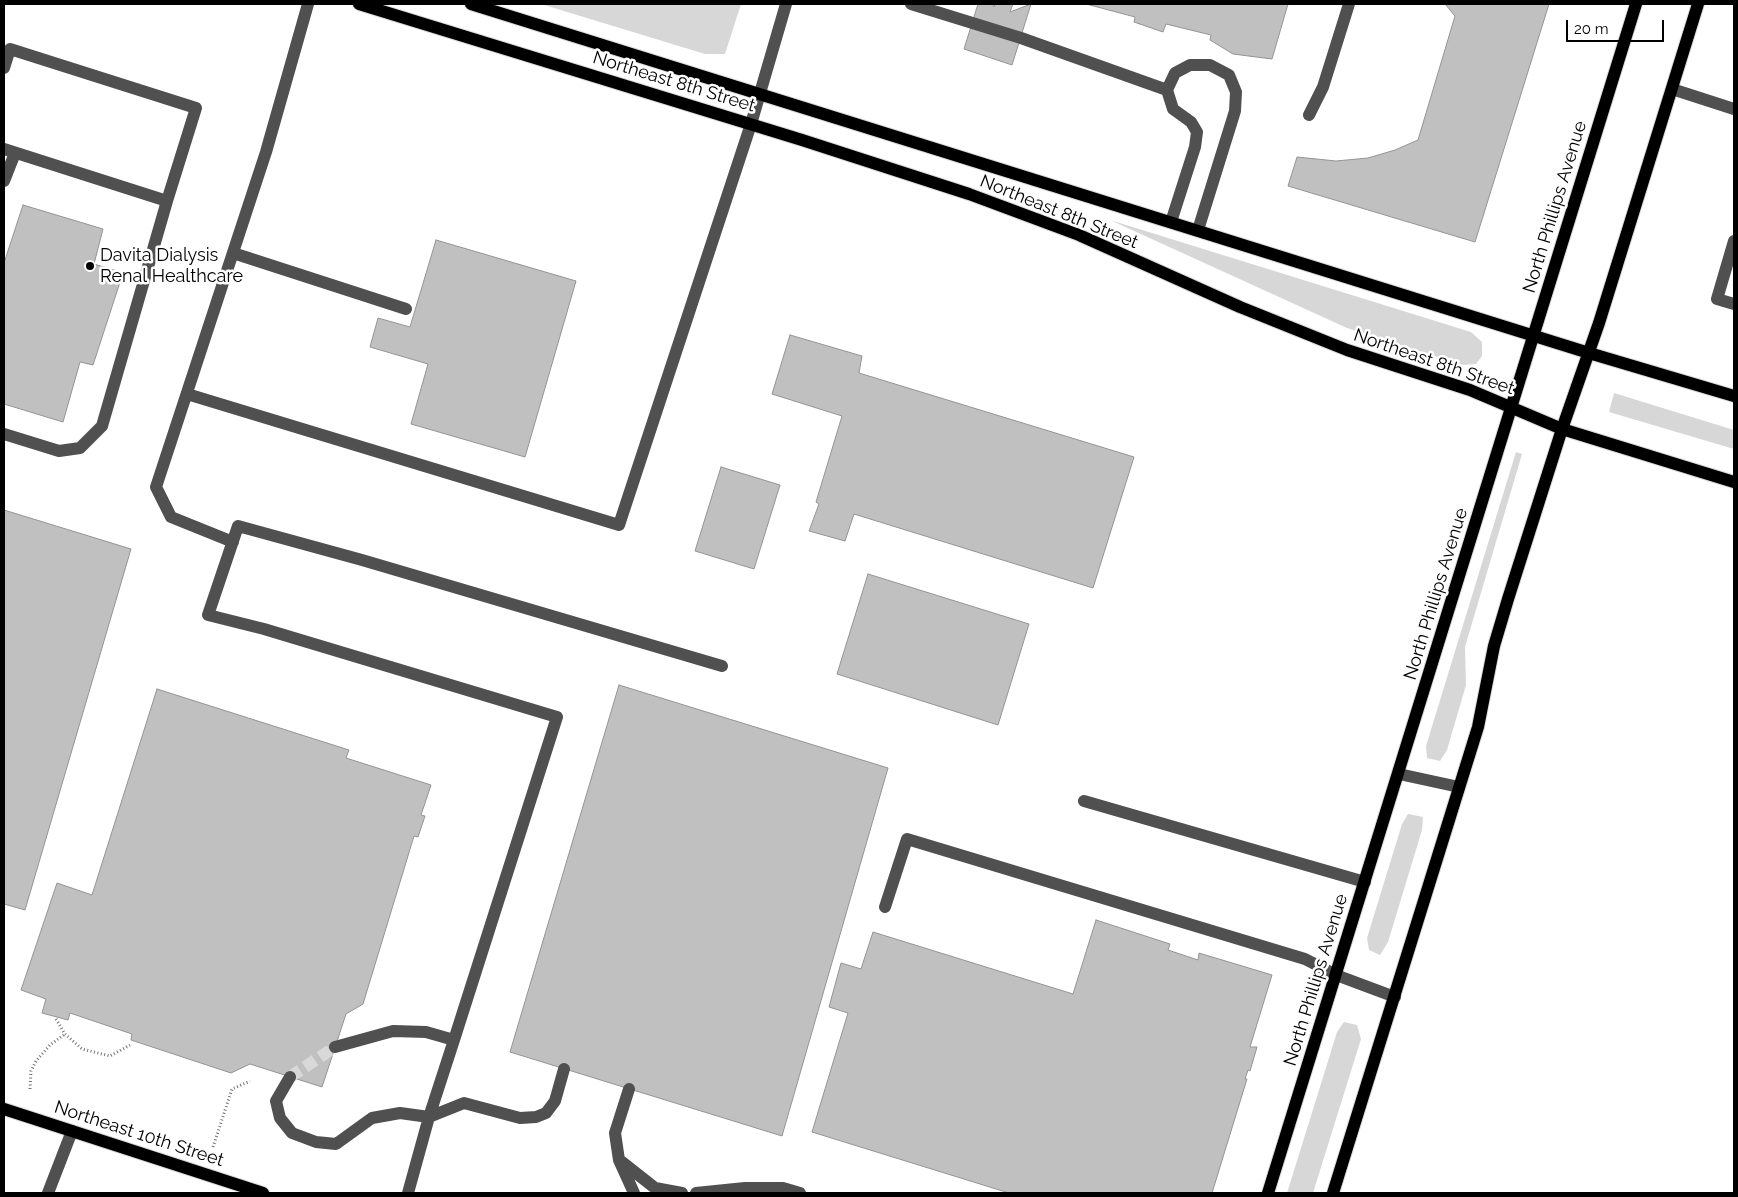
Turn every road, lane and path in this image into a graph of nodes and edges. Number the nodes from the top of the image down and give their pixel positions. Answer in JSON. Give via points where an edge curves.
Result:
{"nodes":[{"id":1,"x":308,"y":4,"type":"edge"},
{"id":2,"x":359,"y":4,"type":"edge"},
{"id":3,"x":471,"y":4,"type":"edge"},
{"id":4,"x":786,"y":4,"type":"edge"},
{"id":5,"x":911,"y":4,"type":"edge"},
{"id":6,"x":1350,"y":4,"type":"edge"},
{"id":7,"x":1636,"y":4,"type":"edge"},
{"id":8,"x":1698,"y":4,"type":"edge"},
{"id":9,"x":4,"y":68,"type":"edge"},
{"id":10,"x":1672,"y":89,"type":"junction"},
{"id":11,"x":1167,"y":90,"type":"junction"},
{"id":12,"x":760,"y":92,"type":"junction"},
{"id":13,"x":1734,"y":109,"type":"edge"},
{"id":14,"x":1309,"y":116,"type":"dead end"},
{"id":15,"x":751,"y":124,"type":"junction"},
{"id":16,"x":9,"y":151,"type":"edge"},
{"id":17,"x":4,"y":181,"type":"edge"},
{"id":18,"x":167,"y":201,"type":"junction"},
{"id":19,"x":1171,"y":222,"type":"junction"},
{"id":20,"x":1198,"y":230,"type":"junction"},
{"id":21,"x":1734,"y":241,"type":"edge"},
{"id":22,"x":233,"y":253,"type":"junction"},
{"id":23,"x":1734,"y":304,"type":"edge"},
{"id":24,"x":406,"y":309,"type":"dead end"},
{"id":25,"x":1534,"y":336,"type":"junction"},
{"id":26,"x":1589,"y":353,"type":"junction"},
{"id":27,"x":187,"y":394,"type":"junction"},
{"id":28,"x":1734,"y":396,"type":"edge"},
{"id":29,"x":1512,"y":408,"type":"junction"},
{"id":30,"x":1562,"y":429,"type":"junction"},
{"id":31,"x":4,"y":434,"type":"edge"},
{"id":32,"x":1734,"y":482,"type":"edge"},
{"id":33,"x":232,"y":542,"type":"junction"},
{"id":34,"x":722,"y":666,"type":"dead end"},
{"id":35,"x":1399,"y":774,"type":"junction"},
{"id":36,"x":1459,"y":787,"type":"junction"},
{"id":37,"x":1084,"y":801,"type":"dead end"},
{"id":38,"x":1365,"y":882,"type":"junction"},
{"id":39,"x":885,"y":907,"type":"dead end"},
{"id":40,"x":1336,"y":975,"type":"junction"},
{"id":41,"x":1395,"y":997,"type":"junction"},
{"id":42,"x":56,"y":1019,"type":"dead end"},
{"id":43,"x":65,"y":1034,"type":"junction"},
{"id":44,"x":454,"y":1040,"type":"junction"},
{"id":45,"x":130,"y":1045,"type":"dead end"},
{"id":46,"x":335,"y":1047,"type":"tunnel mouth"},
{"id":47,"x":564,"y":1069,"type":"dead end"},
{"id":48,"x":290,"y":1077,"type":"tunnel mouth"},
{"id":49,"x":250,"y":1081,"type":"dead end"},
{"id":50,"x":629,"y":1089,"type":"dead end"},
{"id":51,"x":30,"y":1090,"type":"dead end"},
{"id":52,"x":4,"y":1109,"type":"edge"},
{"id":53,"x":429,"y":1117,"type":"junction"},
{"id":54,"x":72,"y":1131,"type":"junction"},
{"id":55,"x":212,"y":1147,"type":"dead end"},
{"id":56,"x":619,"y":1160,"type":"junction"},
{"id":57,"x":743,"y":1190,"type":"edge"},
{"id":58,"x":48,"y":1193,"type":"edge"},
{"id":59,"x":263,"y":1193,"type":"edge"},
{"id":60,"x":408,"y":1193,"type":"edge"},
{"id":61,"x":634,"y":1193,"type":"edge"},
{"id":62,"x":682,"y":1193,"type":"edge"},
{"id":63,"x":696,"y":1193,"type":"edge"},
{"id":64,"x":800,"y":1193,"type":"edge"},
{"id":65,"x":1268,"y":1193,"type":"edge"},
{"id":66,"x":1333,"y":1193,"type":"edge"}],
"edges":[{"from":1,"to":22,"type":"street"},
{"from":2,"to":15,"type":"main road","name":"Northeast 8th Street"},
{"from":3,"to":12,"type":"main road","name":"Northeast 8th Street"},
{"from":4,"to":12,"type":"street"},
{"from":5,"to":11,"type":"street"},
{"from":6,"to":14,"type":"street","via":[[1324,87]]},
{"from":7,"to":25,"type":"main road","name":"North Phillips Avenue"},
{"from":8,"to":10,"type":"main road"},
{"from":9,"to":18,"type":"street","via":[[10,49],[196,108]]},
{"from":10,"to":13,"type":"street"},
{"from":10,"to":26,"type":"main road"},
{"from":11,"to":19,"type":"street","via":[[1173,109],[1191,122],[1197,132]]},
{"from":11,"to":20,"type":"street","via":[[1175,74],[1190,65],[1210,65],[1229,75],[1236,92],[1235,111]]},
{"from":12,"to":15,"type":"street"},
{"from":12,"to":19,"type":"main road","name":"Northeast 8th Street"},
{"from":15,"to":27,"type":"street","via":[[619,525]]},
{"from":15,"to":29,"type":"main road","name":"Northeast 8th Street","via":[[915,175],[1026,214],[1292,328],[1356,353],[1470,390]]},
{"from":16,"to":17,"type":"street"},
{"from":16,"to":18,"type":"street"},
{"from":18,"to":31,"type":"street","via":[[102,426],[80,448],[58,451]]},
{"from":19,"to":20,"type":"main road","name":"Northeast 8th Street"},
{"from":20,"to":25,"type":"main road","name":"Northeast 8th Street"},
{"from":21,"to":23,"type":"street","via":[[1716,299]]},
{"from":22,"to":24,"type":"street"},
{"from":22,"to":27,"type":"street"},
{"from":25,"to":26,"type":"main road","name":"Northeast 8th Street"},
{"from":25,"to":29,"type":"main road","name":"North Phillips Avenue"},
{"from":26,"to":28,"type":"main road","name":"Northeast 8th Street"},
{"from":26,"to":30,"type":"main road"},
{"from":27,"to":33,"type":"street","via":[[156,487],[171,517]]},
{"from":29,"to":30,"type":"main road","name":"Northeast 8th Street"},
{"from":29,"to":35,"type":"main road","name":"North Phillips Avenue"},
{"from":30,"to":32,"type":"main road","name":"Northeast 8th Street"},
{"from":30,"to":36,"type":"main road","via":[[1497,636],[1478,727]]},
{"from":33,"to":34,"type":"street","via":[[238,526]]},
{"from":33,"to":44,"type":"street","via":[[208,614],[557,718]]},
{"from":35,"to":36,"type":"street"},
{"from":35,"to":38,"type":"main road","name":"North Phillips Avenue"},
{"from":36,"to":41,"type":"main road"},
{"from":37,"to":38,"type":"street"},
{"from":38,"to":40,"type":"main road","name":"North Phillips Avenue"},
{"from":39,"to":40,"type":"street","via":[[907,839],[1306,959]]},
{"from":40,"to":41,"type":"street"},
{"from":40,"to":65,"type":"main road","name":"North Phillips Avenue"},
{"from":41,"to":66,"type":"main road"},
{"from":42,"to":43,"type":"path"},
{"from":43,"to":45,"type":"path","via":[[82,1049],[96,1054],[110,1056]]},
{"from":43,"to":51,"type":"path","via":[[36,1061],[31,1071]]},
{"from":44,"to":46,"type":"street","via":[[426,1032],[393,1031]]},
{"from":44,"to":53,"type":"street"},
{"from":47,"to":53,"type":"street","via":[[555,1101],[546,1113],[536,1117],[520,1118],[464,1103]]},
{"from":48,"to":53,"type":"street","via":[[276,1101],[280,1118],[292,1132],[316,1142],[336,1144],[372,1118],[400,1113]]},
{"from":49,"to":55,"type":"path","via":[[232,1089]]},
{"from":50,"to":56,"type":"street","via":[[615,1133]]},
{"from":52,"to":54,"type":"main road","name":"Northeast 10th Street"},
{"from":53,"to":60,"type":"street"},
{"from":54,"to":58,"type":"street"},
{"from":54,"to":59,"type":"main road","name":"Northeast 10th Street"},
{"from":56,"to":61,"type":"street"},
{"from":56,"to":62,"type":"street","via":[[655,1188]]},
{"from":57,"to":63,"type":"street"},
{"from":57,"to":64,"type":"street","via":[[783,1188]]}]}
